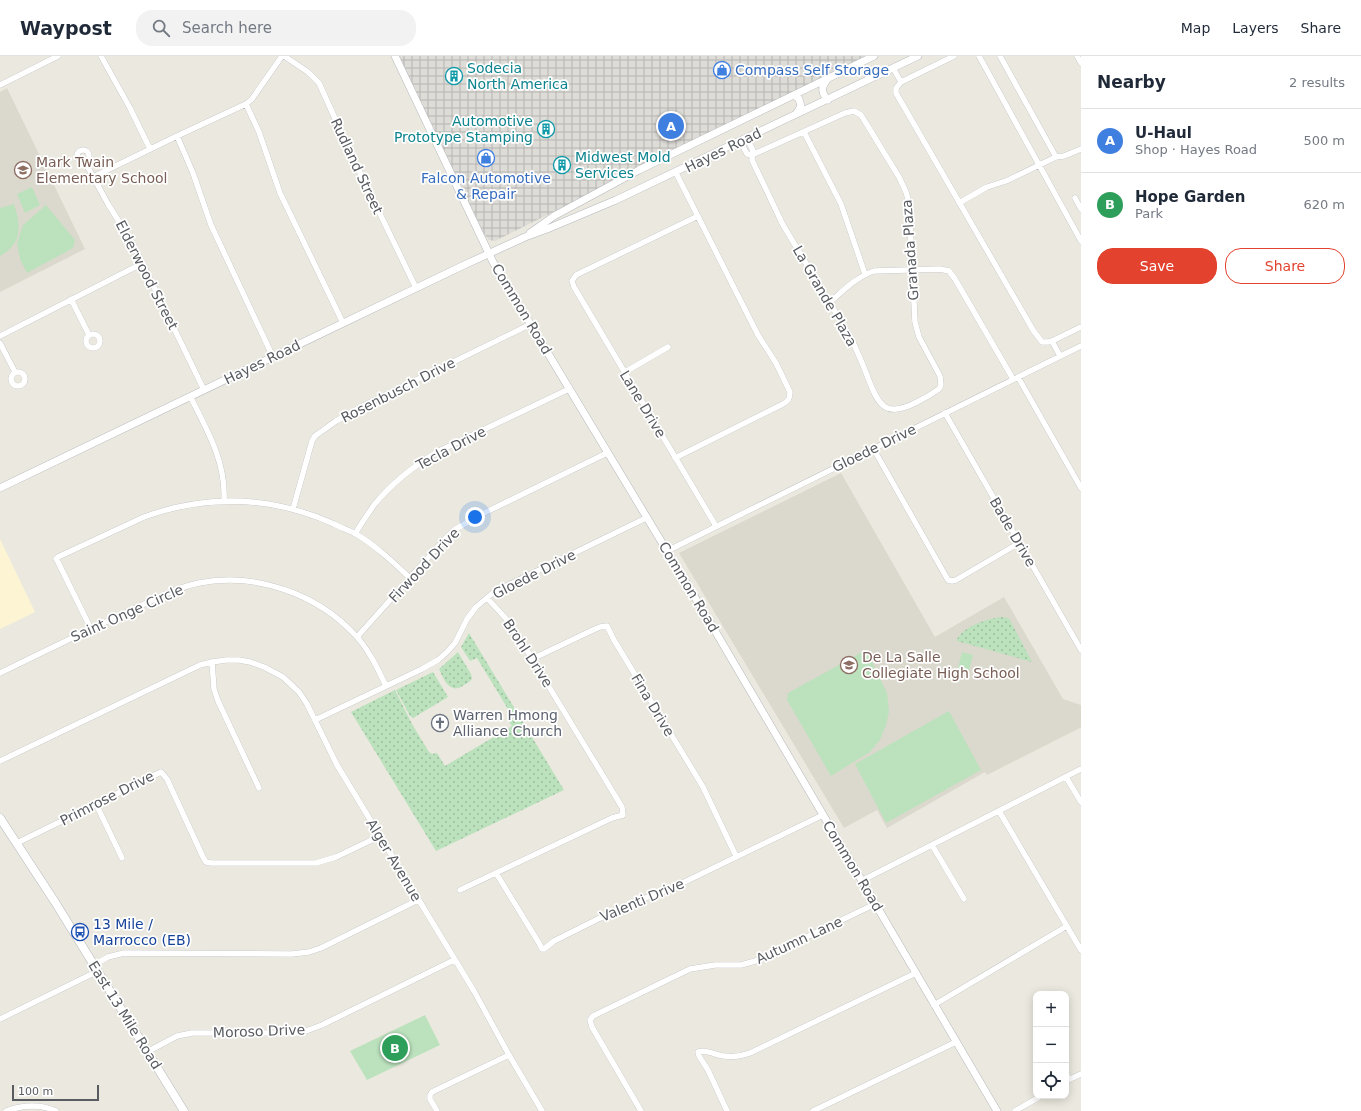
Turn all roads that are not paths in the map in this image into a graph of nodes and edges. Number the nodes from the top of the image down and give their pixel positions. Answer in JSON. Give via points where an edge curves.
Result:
{"nodes":[{"id":1,"x":58,"y":56,"type":"edge"},
{"id":2,"x":101,"y":56,"type":"edge"},
{"id":3,"x":283,"y":56,"type":"edge"},
{"id":4,"x":394,"y":56,"type":"edge"},
{"id":5,"x":874,"y":56,"type":"edge"},
{"id":6,"x":918,"y":56,"type":"edge"},
{"id":7,"x":954,"y":56,"type":"edge"},
{"id":8,"x":979,"y":56,"type":"edge"},
{"id":9,"x":1000,"y":56,"type":"edge"},
{"id":10,"x":1077,"y":56,"type":"edge"},
{"id":11,"x":1081,"y":63,"type":"edge"},
{"id":12,"x":893,"y":68,"type":"junction"},
{"id":13,"x":828,"y":78,"type":"junction"},
{"id":14,"x":901,"y":82,"type":"junction"},
{"id":15,"x":0,"y":85,"type":"edge"},
{"id":16,"x":794,"y":95,"type":"junction"},
{"id":17,"x":828,"y":100,"type":"junction"},
{"id":18,"x":246,"y":104,"type":"junction"},
{"id":19,"x":795,"y":115,"type":"junction"},
{"id":20,"x":804,"y":132,"type":"junction"},
{"id":21,"x":177,"y":136,"type":"junction"},
{"id":22,"x":744,"y":139,"type":"junction"},
{"id":23,"x":150,"y":149,"type":"junction"},
{"id":24,"x":1081,"y":149,"type":"edge"},
{"id":25,"x":752,"y":155,"type":"junction"},
{"id":26,"x":1056,"y":157,"type":"junction"},
{"id":27,"x":85,"y":162,"type":"dead end"},
{"id":28,"x":1038,"y":165,"type":"junction"},
{"id":29,"x":676,"y":173,"type":"junction"},
{"id":30,"x":93,"y":177,"type":"junction"},
{"id":31,"x":596,"y":193,"type":"junction"},
{"id":32,"x":1075,"y":198,"type":"dead end"},
{"id":33,"x":959,"y":202,"type":"junction"},
{"id":34,"x":603,"y":206,"type":"junction"},
{"id":35,"x":1081,"y":210,"type":"edge"},
{"id":36,"x":698,"y":216,"type":"junction"},
{"id":37,"x":525,"y":236,"type":"junction"},
{"id":38,"x":1081,"y":241,"type":"edge"},
{"id":39,"x":488,"y":254,"type":"junction"},
{"id":40,"x":143,"y":263,"type":"junction"},
{"id":41,"x":913,"y":269,"type":"junction"},
{"id":42,"x":865,"y":274,"type":"junction"},
{"id":43,"x":416,"y":288,"type":"junction"},
{"id":44,"x":71,"y":300,"type":"junction"},
{"id":45,"x":829,"y":303,"type":"junction"},
{"id":46,"x":343,"y":323,"type":"junction"},
{"id":47,"x":531,"y":324,"type":"junction"},
{"id":48,"x":1081,"y":327,"type":"edge"},
{"id":49,"x":90,"y":335,"type":"dead end"},
{"id":50,"x":0,"y":336,"type":"edge"},
{"id":51,"x":1052,"y":341,"type":"junction"},
{"id":52,"x":0,"y":343,"type":"edge"},
{"id":53,"x":1081,"y":346,"type":"edge"},
{"id":54,"x":668,"y":347,"type":"dead end"},
{"id":55,"x":1060,"y":356,"type":"junction"},
{"id":56,"x":273,"y":357,"type":"junction"},
{"id":57,"x":15,"y":372,"type":"dead end"},
{"id":58,"x":625,"y":372,"type":"junction"},
{"id":59,"x":1015,"y":378,"type":"junction"},
{"id":60,"x":569,"y":389,"type":"junction"},
{"id":61,"x":204,"y":390,"type":"junction"},
{"id":62,"x":190,"y":396,"type":"junction"},
{"id":63,"x":916,"y":402,"type":"joint"},
{"id":64,"x":945,"y":413,"type":"junction"},
{"id":65,"x":873,"y":448,"type":"junction"},
{"id":66,"x":607,"y":453,"type":"junction"},
{"id":67,"x":675,"y":458,"type":"junction"},
{"id":68,"x":0,"y":488,"type":"edge"},
{"id":69,"x":1081,"y":488,"type":"edge"},
{"id":70,"x":224,"y":500,"type":"junction"},
{"id":71,"x":293,"y":509,"type":"junction"},
{"id":72,"x":646,"y":518,"type":"junction"},
{"id":73,"x":716,"y":526,"type":"junction"},
{"id":74,"x":355,"y":534,"type":"junction"},
{"id":75,"x":1019,"y":543,"type":"junction"},
{"id":76,"x":667,"y":551,"type":"junction"},
{"id":77,"x":410,"y":578,"type":"junction"},
{"id":78,"x":487,"y":598,"type":"junction"},
{"id":79,"x":91,"y":629,"type":"junction"},
{"id":80,"x":357,"y":637,"type":"junction"},
{"id":81,"x":1081,"y":650,"type":"edge"},
{"id":82,"x":532,"y":659,"type":"junction"},
{"id":83,"x":212,"y":662,"type":"junction"},
{"id":84,"x":0,"y":673,"type":"edge"},
{"id":85,"x":386,"y":686,"type":"junction"},
{"id":86,"x":315,"y":720,"type":"junction"},
{"id":87,"x":0,"y":761,"type":"edge"},
{"id":88,"x":1081,"y":769,"type":"edge"},
{"id":89,"x":1066,"y":777,"type":"junction"},
{"id":90,"x":259,"y":788,"type":"dead end"},
{"id":91,"x":1081,"y":802,"type":"edge"},
{"id":92,"x":96,"y":804,"type":"junction"},
{"id":93,"x":999,"y":811,"type":"junction"},
{"id":94,"x":823,"y":815,"type":"junction"},
{"id":95,"x":0,"y":818,"type":"edge"},
{"id":96,"x":380,"y":836,"type":"junction"},
{"id":97,"x":17,"y":843,"type":"junction"},
{"id":98,"x":932,"y":845,"type":"junction"},
{"id":99,"x":736,"y":856,"type":"junction"},
{"id":100,"x":122,"y":858,"type":"dead end"},
{"id":101,"x":496,"y":873,"type":"junction"},
{"id":102,"x":861,"y":881,"type":"junction"},
{"id":103,"x":460,"y":890,"type":"dead end"},
{"id":104,"x":964,"y":899,"type":"dead end"},
{"id":105,"x":418,"y":900,"type":"junction"},
{"id":106,"x":875,"y":904,"type":"junction"},
{"id":107,"x":1067,"y":926,"type":"junction"},
{"id":108,"x":1081,"y":950,"type":"edge"},
{"id":109,"x":454,"y":960,"type":"junction"},
{"id":110,"x":96,"y":968,"type":"junction"},
{"id":111,"x":916,"y":973,"type":"junction"},
{"id":112,"x":934,"y":1005,"type":"junction"},
{"id":113,"x":0,"y":1019,"type":"edge"},
{"id":114,"x":956,"y":1042,"type":"junction"},
{"id":115,"x":148,"y":1052,"type":"junction"},
{"id":116,"x":509,"y":1055,"type":"junction"},
{"id":117,"x":1081,"y":1074,"type":"edge"},
{"id":118,"x":1069,"y":1080,"type":"edge"},
{"id":119,"x":1035,"y":1099,"type":"edge"},
{"id":120,"x":6,"y":1111,"type":"edge"},
{"id":121,"x":56,"y":1111,"type":"edge"},
{"id":122,"x":184,"y":1111,"type":"edge"},
{"id":123,"x":438,"y":1111,"type":"edge"},
{"id":124,"x":542,"y":1111,"type":"edge"},
{"id":125,"x":641,"y":1111,"type":"edge"},
{"id":126,"x":727,"y":1111,"type":"edge"},
{"id":127,"x":813,"y":1111,"type":"edge"},
{"id":128,"x":996,"y":1111,"type":"edge"},
{"id":129,"x":1015,"y":1111,"type":"edge"}],
"edges":[{"from":1,"to":15,"type":"street"},
{"from":2,"to":23,"type":"street"},
{"from":3,"to":18,"type":"street"},
{"from":3,"to":43,"type":"street","name":"Rudland Street","via":[[308,72],[319,83]]},
{"from":4,"to":39,"type":"street","name":"Common Road"},
{"from":5,"to":13,"type":"street","name":"Hayes Road"},
{"from":6,"to":12,"type":"street","name":"Hayes Road"},
{"from":7,"to":14,"type":"street"},
{"from":8,"to":28,"type":"street"},
{"from":9,"to":26,"type":"street"},
{"from":10,"to":11,"type":"street"},
{"from":12,"to":14,"type":"street"},
{"from":12,"to":17,"type":"street","name":"Hayes Road"},
{"from":13,"to":16,"type":"street","name":"Hayes Road"},
{"from":13,"to":17,"type":"street","via":[[822,90]]},
{"from":14,"to":33,"type":"street","via":[[896,88],[899,100]]},
{"from":16,"to":19,"type":"street","via":[[801,106]]},
{"from":16,"to":31,"type":"street","name":"Hayes Road"},
{"from":17,"to":19,"type":"street","name":"Hayes Road"},
{"from":18,"to":21,"type":"street"},
{"from":18,"to":46,"type":"street","via":[[260,132],[280,192]]},
{"from":19,"to":22,"type":"street","name":"Hayes Road"},
{"from":20,"to":25,"type":"street","name":"Granada Plaza"},
{"from":20,"to":41,"type":"street","name":"Granada Plaza","via":[[850,111],[861,115],[906,192]]},
{"from":20,"to":42,"type":"street","via":[[841,204]]},
{"from":21,"to":23,"type":"street"},
{"from":21,"to":56,"type":"street","via":[[194,173],[211,226]]},
{"from":22,"to":25,"type":"street","name":"La Grande Plaza","via":[[748,154]]},
{"from":22,"to":29,"type":"street","name":"Hayes Road"},
{"from":23,"to":30,"type":"street"},
{"from":24,"to":26,"type":"street"},
{"from":25,"to":45,"type":"street","name":"La Grande Plaza","via":[[752,160],[783,225]]},
{"from":26,"to":28,"type":"street"},
{"from":27,"to":30,"type":"street","name":"Elderwood Street"},
{"from":28,"to":33,"type":"street"},
{"from":28,"to":38,"type":"street"},
{"from":29,"to":34,"type":"street","name":"Hayes Road"},
{"from":29,"to":36,"type":"street"},
{"from":30,"to":40,"type":"street","name":"Elderwood Street"},
{"from":31,"to":34,"type":"street"},
{"from":31,"to":37,"type":"street","name":"Hayes Road","via":[[554,216]]},
{"from":32,"to":35,"type":"street"},
{"from":33,"to":51,"type":"street","via":[[1033,330],[1042,342]]},
{"from":34,"to":37,"type":"street","name":"Hayes Road"},
{"from":36,"to":58,"type":"street","name":"Lane Drive","via":[[576,275],[572,281],[572,285]]},
{"from":36,"to":67,"type":"street","via":[[790,392],[789,399],[782,404]]},
{"from":37,"to":39,"type":"street","name":"Hayes Road"},
{"from":39,"to":43,"type":"street","name":"Hayes Road"},
{"from":39,"to":47,"type":"street","name":"Common Road"},
{"from":40,"to":44,"type":"street"},
{"from":40,"to":61,"type":"street","name":"Elderwood Street"},
{"from":41,"to":42,"type":"street","via":[[882,270]]},
{"from":41,"to":59,"type":"street","via":[[949,271]]},
{"from":41,"to":63,"type":"street","name":"Granada Plaza","via":[[917,328],[941,380],[939,389]]},
{"from":42,"to":45,"type":"street"},
{"from":43,"to":46,"type":"street","name":"Hayes Road"},
{"from":44,"to":49,"type":"street"},
{"from":44,"to":50,"type":"street"},
{"from":45,"to":63,"type":"street","name":"La Grande Plaza","via":[[858,352],[877,400],[892,409]]},
{"from":46,"to":56,"type":"street","name":"Hayes Road"},
{"from":47,"to":60,"type":"street","name":"Common Road"},
{"from":47,"to":71,"type":"street","name":"Rosenbusch Drive","via":[[361,407],[315,436]]},
{"from":48,"to":51,"type":"street"},
{"from":51,"to":55,"type":"street"},
{"from":52,"to":57,"type":"street"},
{"from":53,"to":55,"type":"street","name":"Gloede Drive"},
{"from":54,"to":58,"type":"street"},
{"from":55,"to":59,"type":"street","name":"Gloede Drive"},
{"from":56,"to":61,"type":"street","name":"Hayes Road"},
{"from":58,"to":67,"type":"street","name":"Lane Drive"},
{"from":59,"to":64,"type":"street","name":"Gloede Drive"},
{"from":59,"to":69,"type":"street"},
{"from":60,"to":66,"type":"street","name":"Common Road"},
{"from":60,"to":74,"type":"street","name":"Tecla Drive","via":[[422,461],[374,505]]},
{"from":61,"to":62,"type":"street","name":"Hayes Road"},
{"from":62,"to":68,"type":"street","name":"Hayes Road"},
{"from":62,"to":70,"type":"street","via":[[219,459],[225,488]]},
{"from":64,"to":65,"type":"street","name":"Gloede Drive"},
{"from":64,"to":75,"type":"street","name":"Bade Drive"},
{"from":65,"to":73,"type":"street","name":"Gloede Drive"},
{"from":65,"to":75,"type":"street","via":[[948,580],[959,578]]},
{"from":66,"to":72,"type":"street","name":"Common Road"},
{"from":66,"to":77,"type":"street","name":"Firwood Drive","via":[[454,530]]},
{"from":67,"to":73,"type":"street","name":"Lane Drive"},
{"from":70,"to":71,"type":"street","via":[[263,503]]},
{"from":70,"to":79,"type":"street","via":[[159,512],[127,524],[56,558]]},
{"from":71,"to":74,"type":"street"},
{"from":72,"to":76,"type":"street","name":"Common Road"},
{"from":72,"to":78,"type":"street","name":"Gloede Drive","via":[[502,588]]},
{"from":73,"to":76,"type":"street","name":"Gloede Drive"},
{"from":74,"to":77,"type":"street","via":[[385,555]]},
{"from":75,"to":81,"type":"street","name":"Bade Drive"},
{"from":76,"to":94,"type":"street","name":"Common Road"},
{"from":77,"to":80,"type":"street","name":"Firwood Drive"},
{"from":78,"to":82,"type":"street","name":"Brohl Drive","via":[[509,622]]},
{"from":78,"to":85,"type":"street","name":"Gloede Drive","via":[[467,619],[455,643],[442,656],[422,669]]},
{"from":79,"to":80,"type":"street","name":"Saint Onge Circle","via":[[187,586],[234,580],[259,583],[305,598],[329,612]]},
{"from":79,"to":84,"type":"street","name":"Saint Onge Circle"},
{"from":80,"to":85,"type":"street","name":"Saint Onge Circle"},
{"from":82,"to":99,"type":"street","name":"Fina Drive","via":[[607,626],[703,787]]},
{"from":82,"to":101,"type":"street","name":"Brohl Drive","via":[[622,807],[623,815]]},
{"from":83,"to":86,"type":"street","name":"Alger Avenue","via":[[250,662],[283,677],[299,692]]},
{"from":83,"to":87,"type":"street","name":"Alger Avenue","via":[[200,665]]},
{"from":83,"to":90,"type":"street","via":[[214,689],[218,700]]},
{"from":85,"to":86,"type":"street","name":"Gloede Drive"},
{"from":86,"to":96,"type":"street","name":"Alger Avenue","via":[[337,765]]},
{"from":88,"to":89,"type":"street"},
{"from":89,"to":91,"type":"street"},
{"from":89,"to":93,"type":"street"},
{"from":92,"to":96,"type":"street","name":"Primrose Drive","via":[[161,772],[167,779],[203,857],[206,862],[211,863],[316,863],[336,857]]},
{"from":92,"to":97,"type":"street","name":"Primrose Drive"},
{"from":92,"to":100,"type":"street"},
{"from":93,"to":98,"type":"street"},
{"from":93,"to":107,"type":"street"},
{"from":94,"to":99,"type":"street","name":"Valenti Drive"},
{"from":94,"to":102,"type":"street","name":"Common Road"},
{"from":95,"to":97,"type":"main road","name":"East 13 Mile Road"},
{"from":96,"to":105,"type":"street","name":"Alger Avenue"},
{"from":97,"to":110,"type":"main road","name":"East 13 Mile Road"},
{"from":98,"to":102,"type":"street"},
{"from":98,"to":104,"type":"street"},
{"from":99,"to":101,"type":"street","name":"Valenti Drive","via":[[670,889],[598,919],[554,941],[544,949]]},
{"from":101,"to":103,"type":"street"},
{"from":102,"to":106,"type":"street","name":"Common Road"},
{"from":105,"to":109,"type":"street","name":"Alger Avenue"},
{"from":105,"to":110,"type":"street","via":[[309,952],[124,953],[108,957]]},
{"from":106,"to":111,"type":"street","name":"Common Road"},
{"from":106,"to":125,"type":"street","name":"Autumn Lane","via":[[753,962],[699,967],[596,1014],[590,1020],[592,1027]]},
{"from":107,"to":108,"type":"street"},
{"from":107,"to":112,"type":"street"},
{"from":109,"to":115,"type":"street","name":"Moroso Drive","via":[[306,1031],[192,1033],[177,1036]]},
{"from":109,"to":116,"type":"street","name":"Alger Avenue"},
{"from":110,"to":113,"type":"street"},
{"from":110,"to":115,"type":"main road","name":"East 13 Mile Road"},
{"from":111,"to":112,"type":"street","name":"Common Road"},
{"from":111,"to":126,"type":"street","via":[[750,1053],[729,1056],[698,1052]]},
{"from":112,"to":114,"type":"street","name":"Common Road"},
{"from":114,"to":127,"type":"street"},
{"from":114,"to":128,"type":"street","name":"Common Road"},
{"from":115,"to":122,"type":"main road","name":"East 13 Mile Road"},
{"from":116,"to":123,"type":"street","via":[[432,1092],[430,1099]]},
{"from":116,"to":124,"type":"street","name":"Alger Avenue"},
{"from":117,"to":118,"type":"street"},
{"from":119,"to":129,"type":"street"},
{"from":120,"to":121,"type":"street","via":[[33,1106]]}]}
